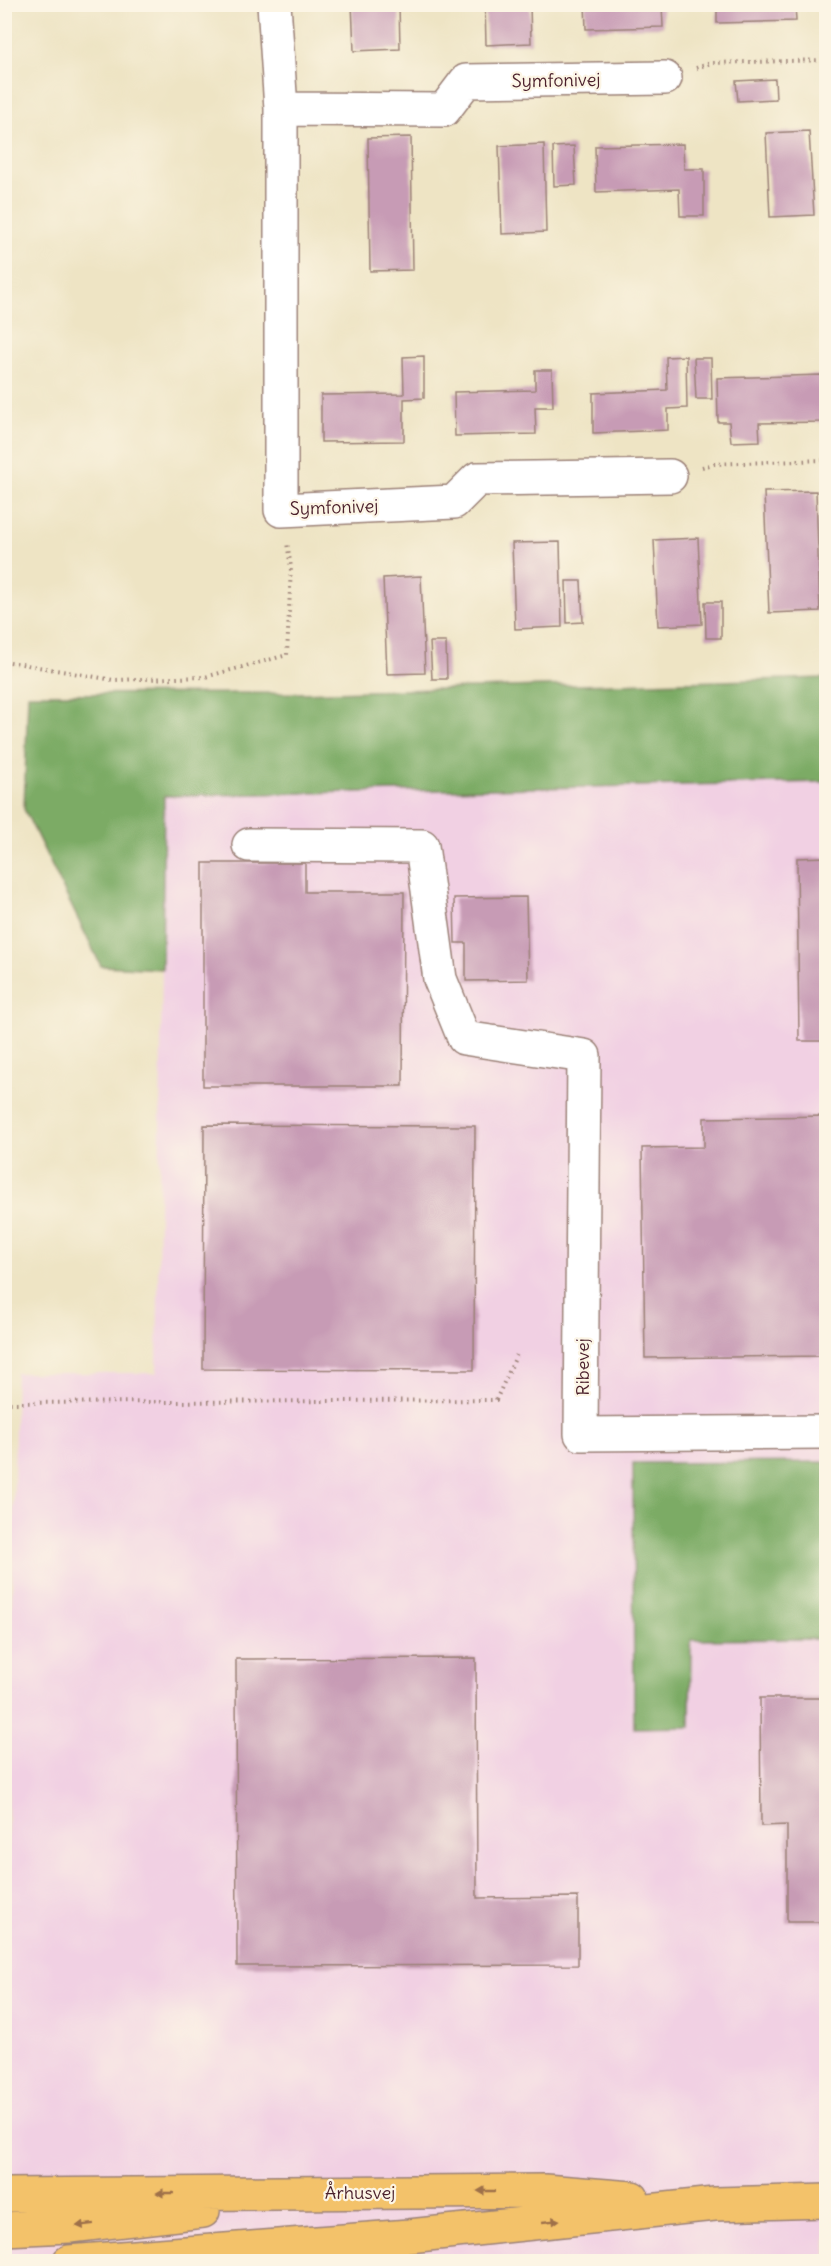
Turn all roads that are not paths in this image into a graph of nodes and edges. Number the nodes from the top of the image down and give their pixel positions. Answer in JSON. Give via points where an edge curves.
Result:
{"nodes":[{"id":1,"x":274,"y":4,"type":"edge"},
{"id":2,"x":665,"y":78,"type":"road end"},
{"id":3,"x":281,"y":109,"type":"junction"},
{"id":4,"x":670,"y":476,"type":"road end"},
{"id":5,"x":249,"y":845,"type":"dead end"},
{"id":6,"x":826,"y":1432,"type":"edge"},
{"id":7,"x":372,"y":2192,"type":"junction"},
{"id":8,"x":4,"y":2195,"type":"edge"},
{"id":9,"x":826,"y":2201,"type":"edge"},
{"id":10,"x":715,"y":2204,"type":"junction"},
{"id":11,"x":4,"y":2229,"type":"edge"},
{"id":12,"x":69,"y":2262,"type":"edge"}],
"edges":[{"from":1,"to":3,"type":"street","name":"Symfonivej"},
{"from":2,"to":3,"type":"street","name":"Symfonivej","via":[[466,81],[444,110]]},
{"from":3,"to":4,"type":"street","name":"Symfonivej","via":[[281,510],[454,502],[477,479]]},
{"from":5,"to":6,"type":"street","name":"Ribevej","via":[[422,846],[440,979],[464,1038],[584,1056],[582,1434]]},
{"from":7,"to":8,"type":"main road","name":"Århusvej","one_way":true},
{"from":10,"to":7,"type":"main road","name":"Århusvej","one_way":true,"via":[[545,2191]]},
{"from":7,"to":11,"type":"main road","one_way":true,"via":[[70,2226]]},
{"from":9,"to":10,"type":"main road","name":"Århusvej"},
{"from":12,"to":10,"type":"main road","name":"Århusvej","one_way":true,"via":[[409,2236]]}]}
